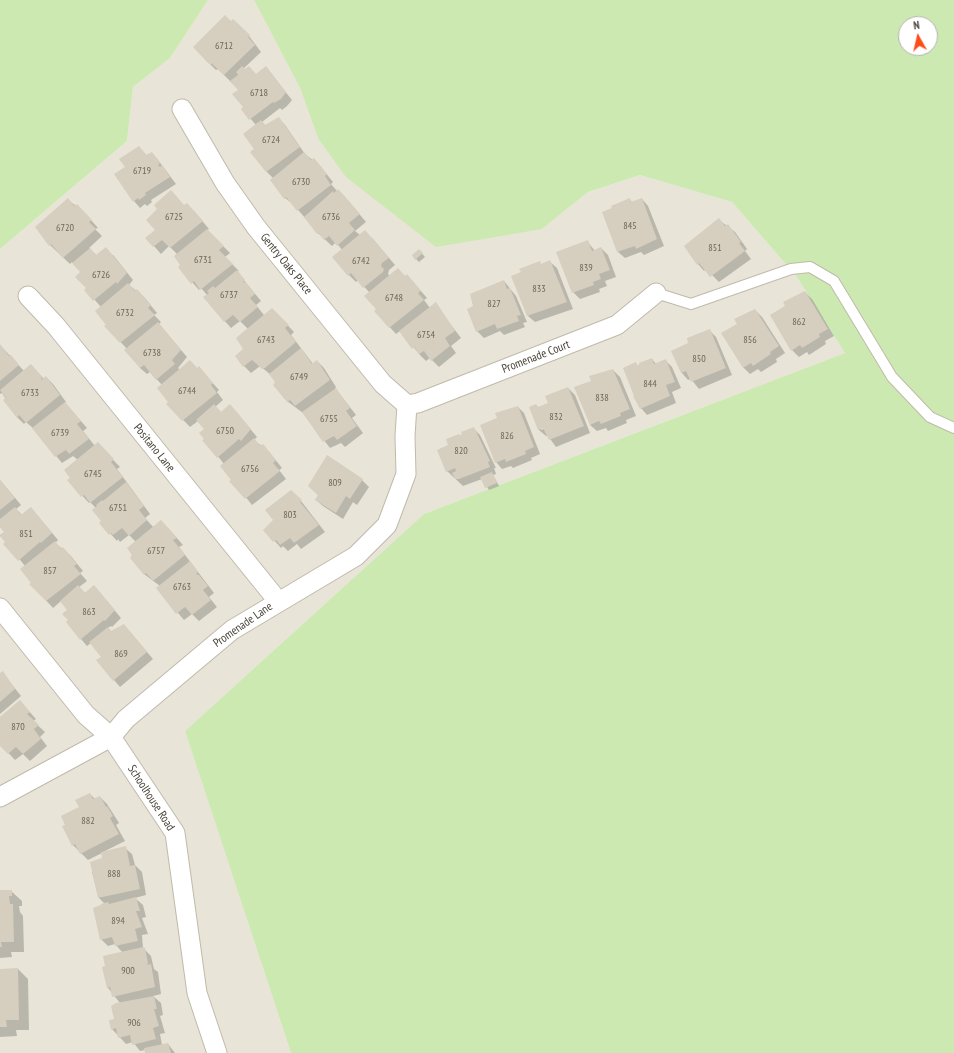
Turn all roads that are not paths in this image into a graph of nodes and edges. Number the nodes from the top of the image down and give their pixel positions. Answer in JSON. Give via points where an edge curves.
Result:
{"nodes":[{"id":1,"x":182,"y":109,"type":"dead end"},
{"id":2,"x":656,"y":293,"type":"joint"},
{"id":3,"x":28,"y":296,"type":"dead end"},
{"id":4,"x":407,"y":405,"type":"junction"},
{"id":5,"x":954,"y":428,"type":"edge"},
{"id":6,"x":278,"y":601,"type":"junction"},
{"id":7,"x":0,"y":608,"type":"edge"},
{"id":8,"x":111,"y":737,"type":"junction"},
{"id":9,"x":0,"y":797,"type":"edge"},
{"id":10,"x":217,"y":1053,"type":"edge"}],
"edges":[{"from":1,"to":4,"type":"street","name":"Gentry Oaks Place","via":[[225,184],[256,227],[383,384]]},
{"from":2,"to":4,"type":"street","name":"Promenade Court","via":[[617,325],[418,403]]},
{"from":2,"to":5,"type":"lane","via":[[691,304],[791,269],[810,268],[834,281],[892,377],[930,417]]},
{"from":3,"to":6,"type":"street","name":"Positano Lane","via":[[56,326]]},
{"from":4,"to":6,"type":"street","name":"Promenade Lane","via":[[406,474],[387,524],[356,556]]},
{"from":6,"to":8,"type":"street","name":"Promenade Lane","via":[[232,630],[126,719]]},
{"from":7,"to":8,"type":"street","name":"Schoolhouse Road","via":[[86,715]]},
{"from":8,"to":9,"type":"street","name":"Promenade Lane"},
{"from":8,"to":10,"type":"street","name":"Schoolhouse Road","via":[[175,833],[197,993]]}]}
